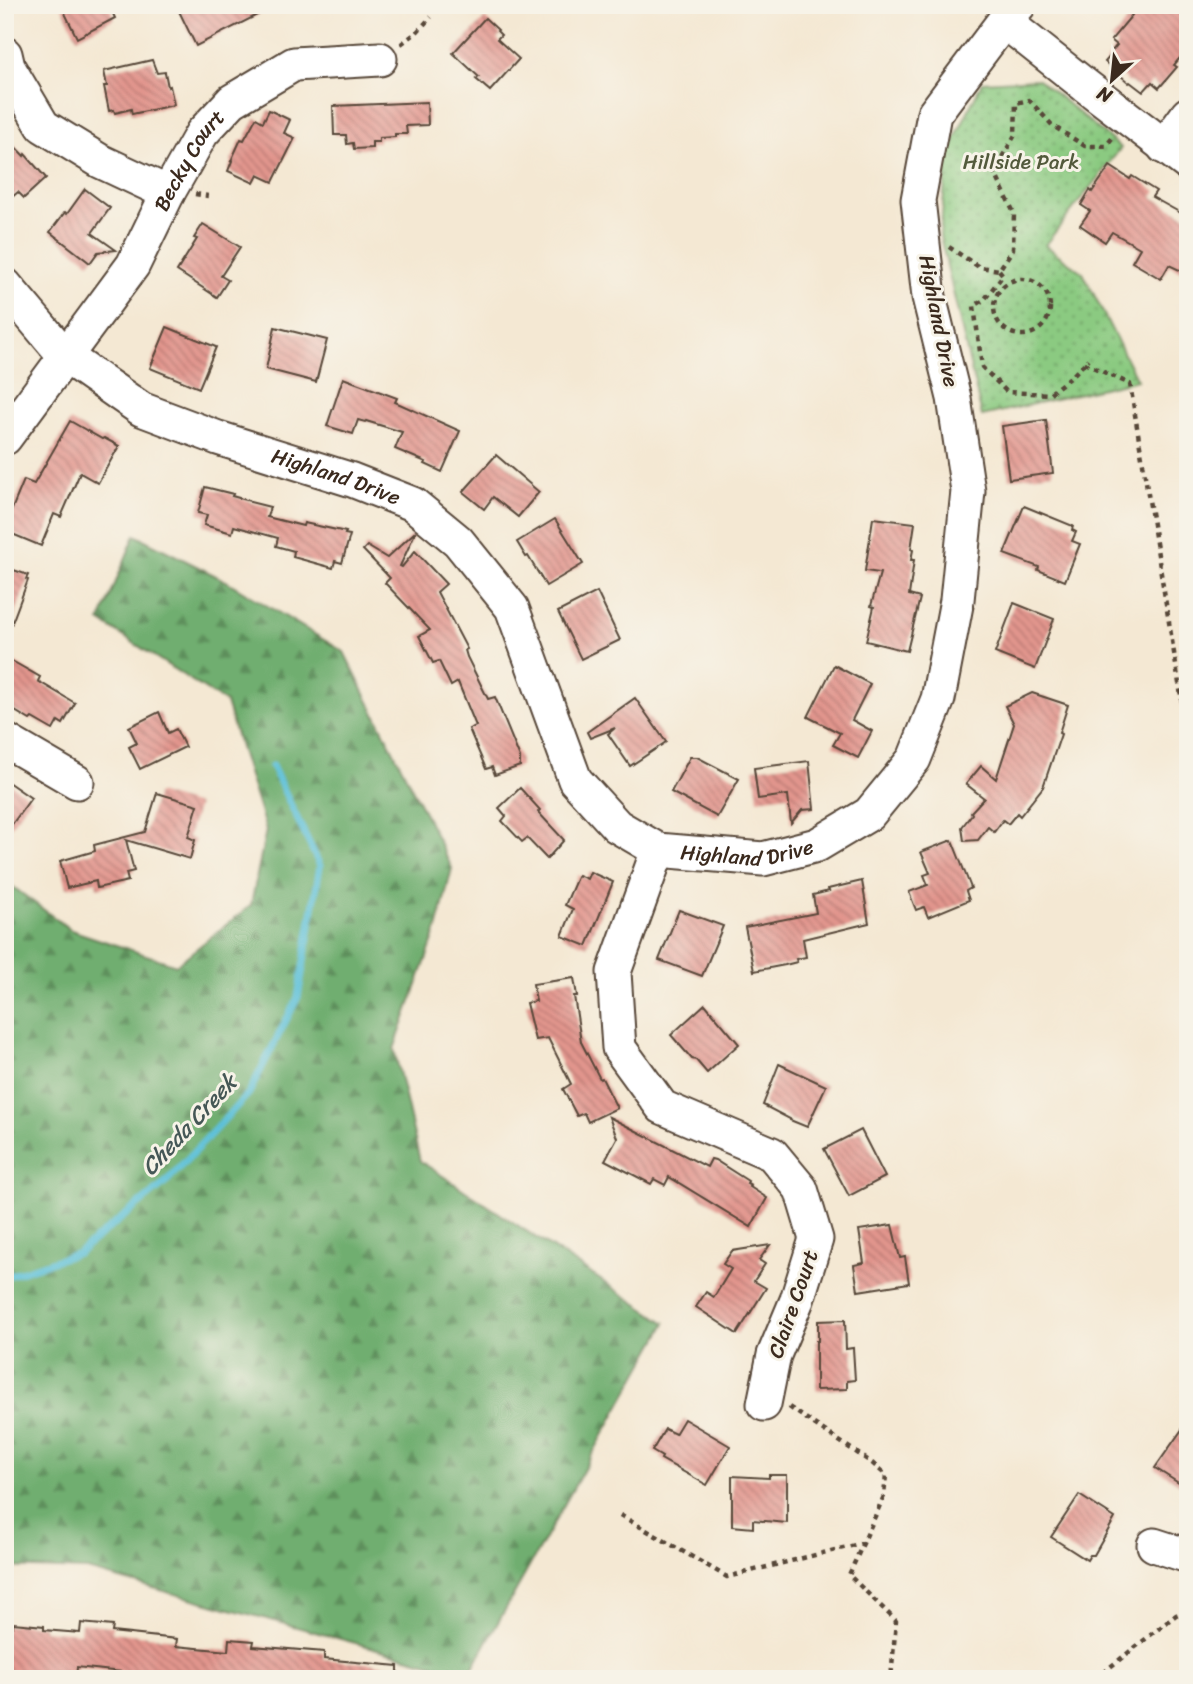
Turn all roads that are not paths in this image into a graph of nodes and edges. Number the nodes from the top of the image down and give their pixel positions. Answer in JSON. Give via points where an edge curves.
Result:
{"nodes":[{"id":1,"x":1012,"y":13,"type":"edge"},
{"id":2,"x":5,"y":54,"type":"edge"},
{"id":3,"x":380,"y":58,"type":"road end"},
{"id":4,"x":1188,"y":114,"type":"edge"},
{"id":5,"x":1176,"y":155,"type":"edge"},
{"id":6,"x":168,"y":193,"type":"junction"},
{"id":7,"x":5,"y":285,"type":"edge"},
{"id":8,"x":65,"y":356,"type":"junction"},
{"id":9,"x":5,"y":438,"type":"edge"},
{"id":10,"x":5,"y":740,"type":"edge"},
{"id":11,"x":77,"y":782,"type":"dead end"},
{"id":12,"x":658,"y":849,"type":"junction"},
{"id":13,"x":765,"y":1401,"type":"road end"},
{"id":14,"x":1154,"y":1545,"type":"dead end"},
{"id":15,"x":1188,"y":1556,"type":"edge"}],
"edges":[{"from":1,"to":5,"type":"street","via":[[1127,118]]},
{"from":1,"to":12,"type":"street","name":"Highland Drive","via":[[934,114],[918,200],[929,297],[954,398],[968,491],[957,600],[938,699],[914,760],[869,814],[817,845],[763,859]]},
{"from":2,"to":6,"type":"street","via":[[43,126],[100,161]]},
{"from":3,"to":6,"type":"street","name":"Becky Court","via":[[294,64],[232,101],[202,133]]},
{"from":4,"to":5,"type":"street"},
{"from":6,"to":8,"type":"street","name":"Becky Court","via":[[133,265]]},
{"from":7,"to":8,"type":"street","name":"Highland Drive"},
{"from":8,"to":9,"type":"street","name":"Becky Court"},
{"from":8,"to":12,"type":"street","name":"Highland Drive","via":[[141,409],[412,504],[458,541],[512,608],[575,780],[617,825]]},
{"from":10,"to":11,"type":"street"},
{"from":12,"to":13,"type":"street","name":"Claire Court","via":[[614,972],[619,1048],[662,1107],[772,1154],[801,1189],[816,1238],[774,1355]]},
{"from":14,"to":15,"type":"street"}]}
